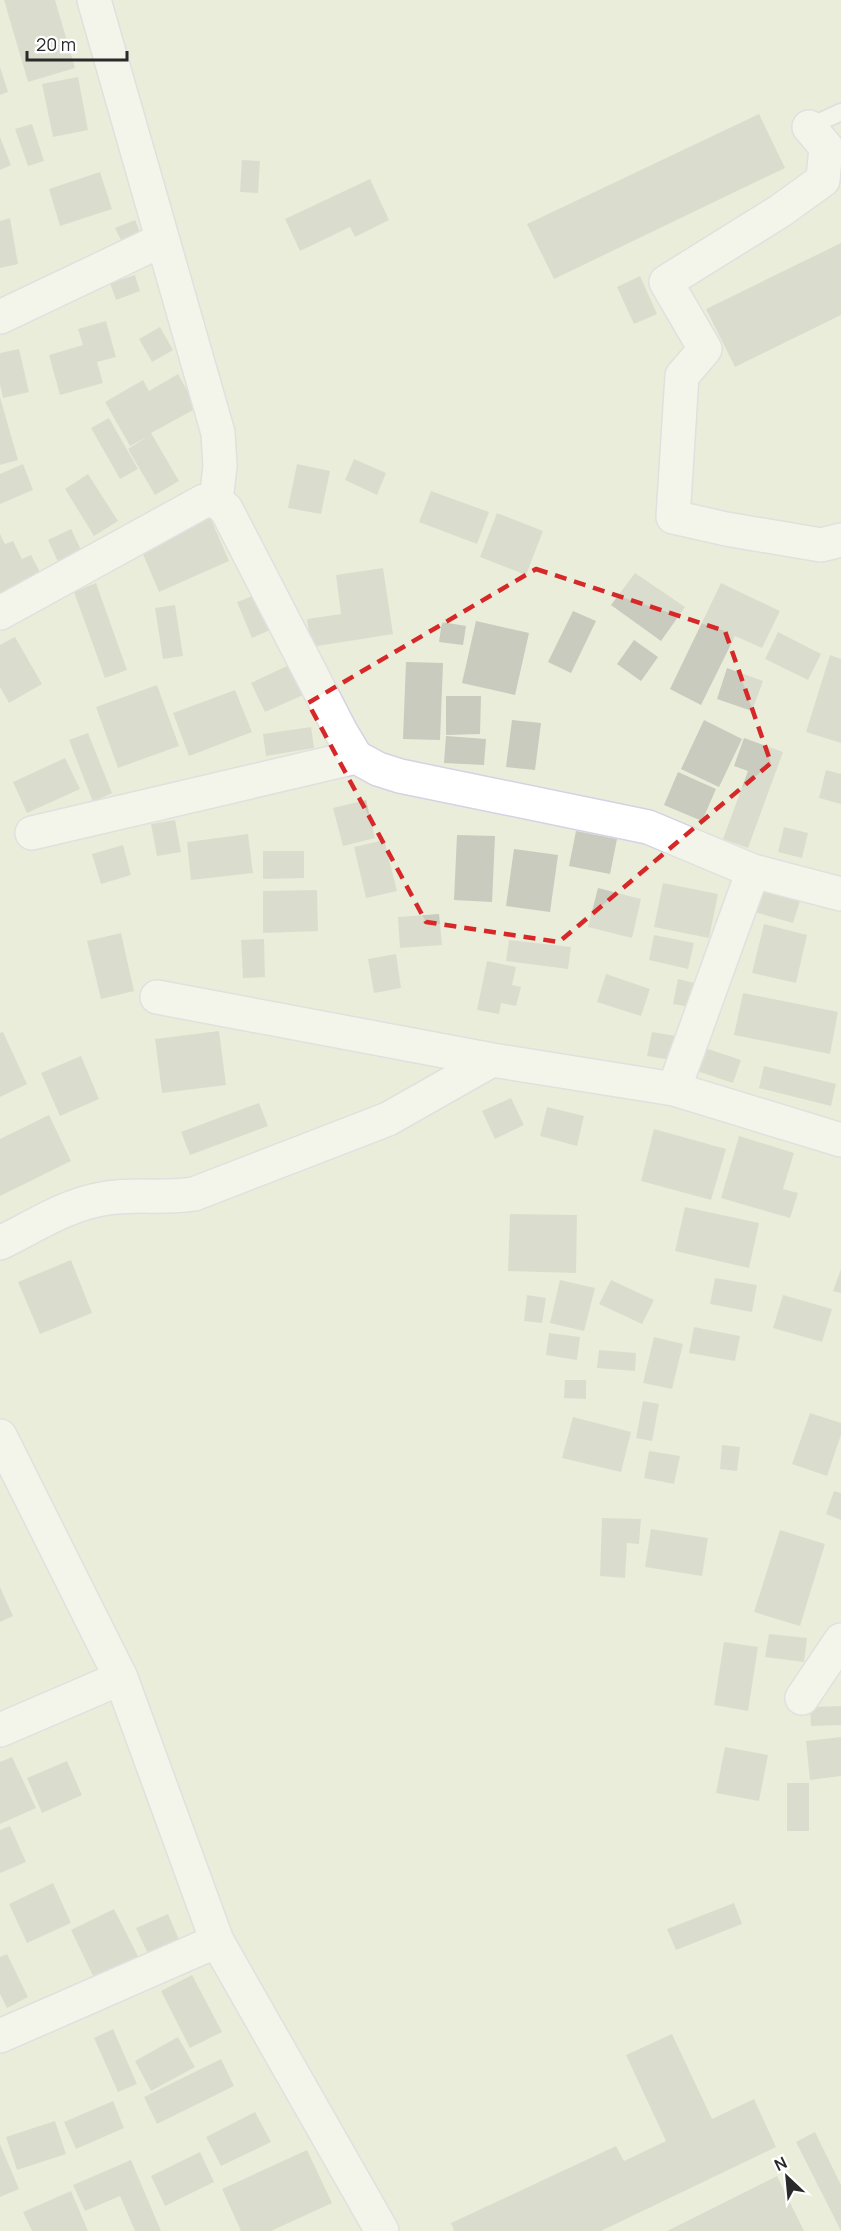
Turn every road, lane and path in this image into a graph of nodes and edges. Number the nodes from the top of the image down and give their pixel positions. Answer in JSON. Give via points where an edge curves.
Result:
{"nodes":[{"id":1,"x":94,"y":0,"type":"edge"},
{"id":2,"x":841,"y":112,"type":"edge"},
{"id":3,"x":809,"y":127,"type":"joint"},
{"id":4,"x":162,"y":240,"type":"junction"},
{"id":5,"x":0,"y":317,"type":"edge"},
{"id":6,"x":216,"y":501,"type":"junction"},
{"id":7,"x":841,"y":540,"type":"edge"},
{"id":8,"x":0,"y":613,"type":"edge"},
{"id":9,"x":356,"y":757,"type":"junction"},
{"id":10,"x":32,"y":833,"type":"dead end"},
{"id":11,"x":753,"y":871,"type":"junction"},
{"id":12,"x":841,"y":894,"type":"edge"},
{"id":13,"x":158,"y":997,"type":"dead end"},
{"id":14,"x":492,"y":1060,"type":"junction"},
{"id":15,"x":674,"y":1089,"type":"junction"},
{"id":16,"x":841,"y":1140,"type":"edge"},
{"id":17,"x":0,"y":1244,"type":"edge"},
{"id":18,"x":0,"y":1436,"type":"edge"},
{"id":19,"x":841,"y":1640,"type":"edge"},
{"id":20,"x":121,"y":1678,"type":"junction"},
{"id":21,"x":802,"y":1698,"type":"dead end"},
{"id":22,"x":0,"y":1730,"type":"edge"},
{"id":23,"x":217,"y":1941,"type":"junction"},
{"id":24,"x":0,"y":2036,"type":"edge"},
{"id":25,"x":370,"y":2228,"type":"edge"}],
"edges":[{"from":1,"to":4,"type":"street"},
{"from":2,"to":3,"type":"lane"},
{"from":3,"to":7,"type":"street","via":[[826,147],[823,180],[666,282],[705,349],[682,376],[673,516],[821,545]]},
{"from":4,"to":5,"type":"street"},
{"from":4,"to":6,"type":"street","via":[[218,433]]},
{"from":6,"to":8,"type":"street","via":[[204,501]]},
{"from":6,"to":9,"type":"street","via":[[226,509]]},
{"from":9,"to":10,"type":"street"},
{"from":9,"to":11,"type":"street","via":[[400,776],[648,826]]},
{"from":11,"to":12,"type":"street"},
{"from":11,"to":15,"type":"street"},
{"from":13,"to":14,"type":"street"},
{"from":14,"to":15,"type":"street"},
{"from":14,"to":17,"type":"street","via":[[388,1119],[194,1194],[102,1198],[76,1205]]},
{"from":15,"to":16,"type":"street"},
{"from":18,"to":20,"type":"street"},
{"from":19,"to":21,"type":"street"},
{"from":20,"to":22,"type":"street"},
{"from":20,"to":23,"type":"street"},
{"from":23,"to":24,"type":"street"},
{"from":23,"to":25,"type":"street"}]}
